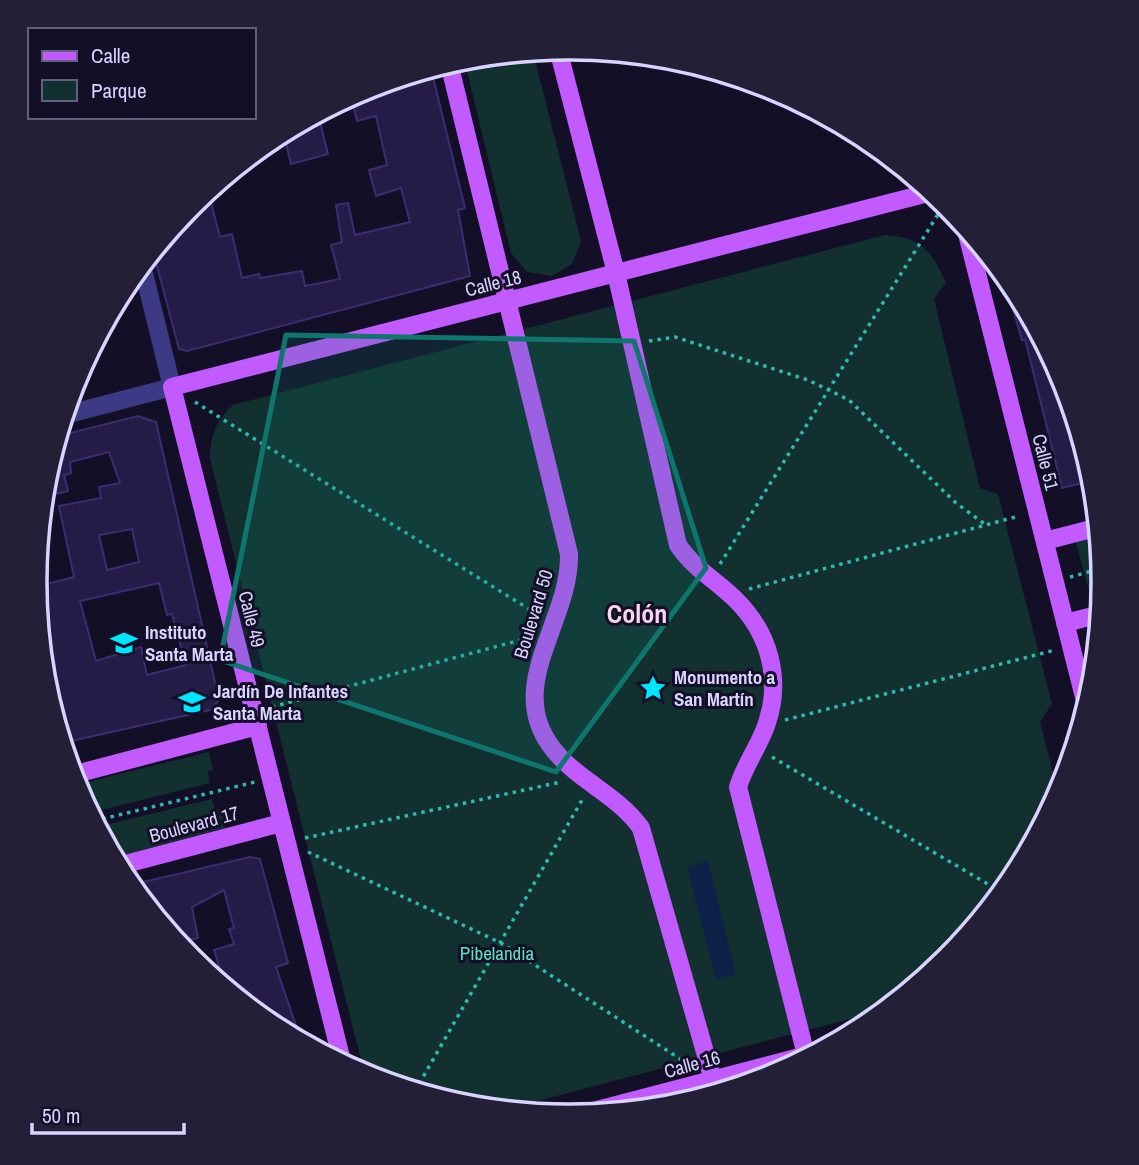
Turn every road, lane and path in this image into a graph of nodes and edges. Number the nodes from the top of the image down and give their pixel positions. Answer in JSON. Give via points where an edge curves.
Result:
{"nodes":[{"id":1,"x":561,"y":60,"type":"edge"},
{"id":2,"x":452,"y":74,"type":"edge"},
{"id":3,"x":920,"y":195,"type":"edge"},
{"id":4,"x":938,"y":213,"type":"edge"},
{"id":5,"x":971,"y":249,"type":"edge"},
{"id":6,"x":616,"y":274,"type":"junction"},
{"id":7,"x":145,"y":278,"type":"edge"},
{"id":8,"x":508,"y":301,"type":"junction"},
{"id":9,"x":632,"y":343,"type":"junction"},
{"id":10,"x":172,"y":387,"type":"junction"},
{"id":11,"x":829,"y":390,"type":"junction"},
{"id":12,"x":76,"y":412,"type":"edge"},
{"id":13,"x":1037,"y":511,"type":"junction"},
{"id":14,"x":986,"y":525,"type":"junction"},
{"id":15,"x":1089,"y":529,"type":"edge"},
{"id":16,"x":1045,"y":541,"type":"junction"},
{"id":17,"x":1092,"y":571,"type":"edge"},
{"id":18,"x":710,"y":580,"type":"junction"},
{"id":19,"x":1055,"y":581,"type":"junction"},
{"id":20,"x":730,"y":594,"type":"junction"},
{"id":21,"x":1091,"y":616,"type":"edge"},
{"id":22,"x":1065,"y":623,"type":"junction"},
{"id":23,"x":552,"y":628,"type":"junction"},
{"id":24,"x":1071,"y":646,"type":"junction"},
{"id":25,"x":1081,"y":687,"type":"edge"},
{"id":26,"x":256,"y":719,"type":"junction"},
{"id":27,"x":766,"y":724,"type":"junction"},
{"id":28,"x":755,"y":747,"type":"junction"},
{"id":29,"x":83,"y":772,"type":"edge"},
{"id":30,"x":270,"y":779,"type":"junction"},
{"id":31,"x":587,"y":780,"type":"junction"},
{"id":32,"x":104,"y":819,"type":"edge"},
{"id":33,"x":281,"y":823,"type":"junction"},
{"id":34,"x":287,"y":843,"type":"junction"},
{"id":35,"x":129,"y":863,"type":"edge"},
{"id":36,"x":993,"y":887,"type":"edge"},
{"id":37,"x":501,"y":943,"type":"junction"},
{"id":38,"x":809,"y":1047,"type":"edge"},
{"id":39,"x":340,"y":1051,"type":"edge"},
{"id":40,"x":420,"y":1083,"type":"edge"},
{"id":41,"x":714,"y":1084,"type":"edge"},
{"id":42,"x":712,"y":1085,"type":"edge"}],
"edges":[{"from":1,"to":6,"type":"main road"},
{"from":2,"to":8,"type":"main road","name":"Boulevard 50"},
{"from":3,"to":6,"type":"main road","name":"Calle 18"},
{"from":4,"to":11,"type":"path"},
{"from":5,"to":13,"type":"main road","name":"Calle 51"},
{"from":6,"to":8,"type":"main road","name":"Calle 18"},
{"from":6,"to":9,"type":"main road"},
{"from":7,"to":10,"type":"street","name":"Calle 49"},
{"from":8,"to":10,"type":"main road","name":"Calle 18"},
{"from":8,"to":23,"type":"main road","name":"Boulevard 50","via":[[569,554],[570,578]]},
{"from":9,"to":11,"type":"path","via":[[675,337]]},
{"from":9,"to":18,"type":"main road","via":[[678,545]]},
{"from":10,"to":12,"type":"street","name":"Calle 18"},
{"from":10,"to":23,"type":"path"},
{"from":10,"to":26,"type":"main road","name":"Calle 49"},
{"from":11,"to":14,"type":"path","via":[[849,400]]},
{"from":11,"to":18,"type":"path"},
{"from":13,"to":14,"type":"path"},
{"from":13,"to":16,"type":"main road","name":"Calle 51"},
{"from":14,"to":20,"type":"path"},
{"from":15,"to":16,"type":"main road"},
{"from":16,"to":19,"type":"main road","name":"Calle 51"},
{"from":17,"to":19,"type":"path"},
{"from":18,"to":20,"type":"main road"},
{"from":19,"to":22,"type":"main road","name":"Calle 51"},
{"from":20,"to":27,"type":"main road","via":[[764,636],[774,694]]},
{"from":21,"to":22,"type":"main road"},
{"from":22,"to":24,"type":"main road","name":"Calle 51"},
{"from":23,"to":26,"type":"path"},
{"from":23,"to":31,"type":"main road","name":"Boulevard 50","via":[[534,683],[534,709],[554,751]]},
{"from":24,"to":25,"type":"main road","name":"Calle 51"},
{"from":24,"to":27,"type":"path"},
{"from":26,"to":29,"type":"main road"},
{"from":26,"to":30,"type":"main road","name":"Calle 49"},
{"from":27,"to":28,"type":"main road"},
{"from":28,"to":36,"type":"path"},
{"from":28,"to":38,"type":"main road","via":[[738,787],[740,805]]},
{"from":30,"to":32,"type":"path"},
{"from":30,"to":33,"type":"main road","name":"Calle 49"},
{"from":31,"to":34,"type":"path"},
{"from":31,"to":37,"type":"path"},
{"from":31,"to":41,"type":"main road","name":"Boulevard 50","via":[[620,803],[641,828]]},
{"from":33,"to":34,"type":"main road","name":"Calle 49"},
{"from":33,"to":35,"type":"main road","name":"Boulevard 17"},
{"from":34,"to":37,"type":"path"},
{"from":34,"to":39,"type":"main road","name":"Calle 49"},
{"from":37,"to":40,"type":"path"},
{"from":37,"to":42,"type":"path"}]}
